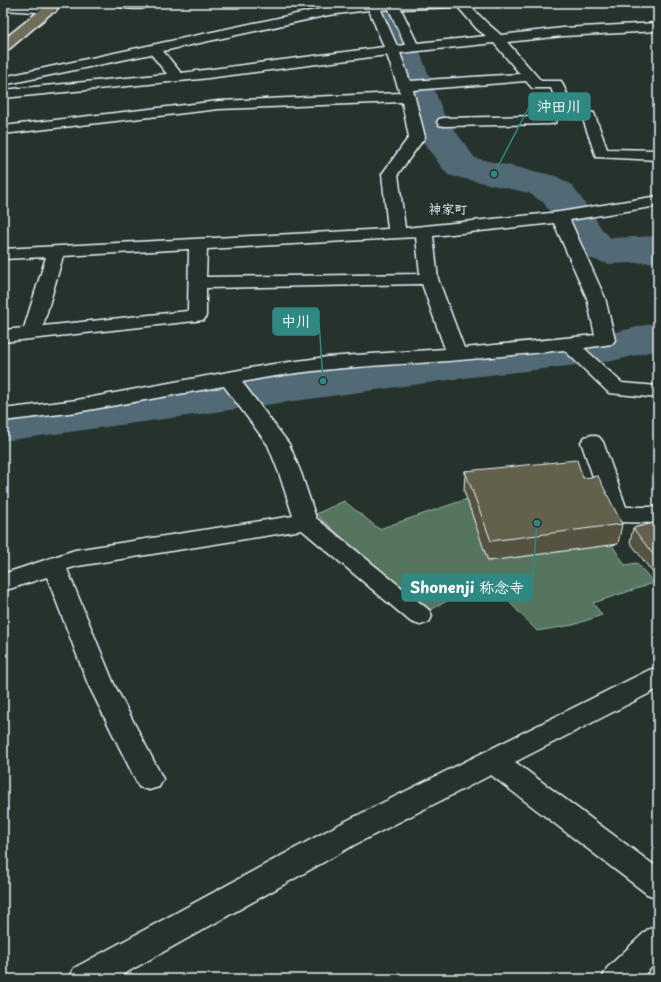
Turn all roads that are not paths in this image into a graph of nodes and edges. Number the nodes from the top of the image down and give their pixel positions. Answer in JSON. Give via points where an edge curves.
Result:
{"nodes":[{"id":1,"x":121,"y":3,"type":"edge"},
{"id":2,"x":393,"y":4,"type":"edge"},
{"id":3,"x":468,"y":4,"type":"edge"},
{"id":4,"x":140,"y":5,"type":"dead end"},
{"id":5,"x":3,"y":6,"type":"edge"},
{"id":6,"x":54,"y":6,"type":"edge"},
{"id":7,"x":373,"y":6,"type":"junction"},
{"id":8,"x":292,"y":8,"type":"dead end"},
{"id":9,"x":303,"y":17,"type":"junction"},
{"id":10,"x":658,"y":27,"type":"edge"},
{"id":11,"x":498,"y":39,"type":"junction"},
{"id":12,"x":3,"y":47,"type":"edge"},
{"id":13,"x":414,"y":48,"type":"junction"},
{"id":14,"x":154,"y":49,"type":"junction"},
{"id":15,"x":392,"y":50,"type":"junction"},
{"id":16,"x":84,"y":64,"type":"junction"},
{"id":17,"x":177,"y":77,"type":"junction"},
{"id":18,"x":530,"y":77,"type":"junction"},
{"id":19,"x":3,"y":80,"type":"edge"},
{"id":20,"x":99,"y":85,"type":"junction"},
{"id":21,"x":209,"y":90,"type":"junction"},
{"id":22,"x":406,"y":91,"type":"junction"},
{"id":23,"x":3,"y":94,"type":"edge"},
{"id":24,"x":568,"y":113,"type":"junction"},
{"id":25,"x":444,"y":122,"type":"dead end"},
{"id":26,"x":3,"y":130,"type":"edge"},
{"id":27,"x":658,"y":155,"type":"edge"},
{"id":28,"x":658,"y":201,"type":"edge"},
{"id":29,"x":560,"y":217,"type":"junction"},
{"id":30,"x":424,"y":232,"type":"junction"},
{"id":31,"x":396,"y":233,"type":"junction"},
{"id":32,"x":198,"y":243,"type":"junction"},
{"id":33,"x":56,"y":251,"type":"junction"},
{"id":34,"x":3,"y":254,"type":"edge"},
{"id":35,"x":428,"y":279,"type":"junction"},
{"id":36,"x":198,"y":283,"type":"junction"},
{"id":37,"x":32,"y":333,"type":"junction"},
{"id":38,"x":3,"y":336,"type":"edge"},
{"id":39,"x":569,"y":344,"type":"junction"},
{"id":40,"x":456,"y":353,"type":"junction"},
{"id":41,"x":229,"y":380,"type":"junction"},
{"id":42,"x":658,"y":392,"type":"edge"},
{"id":43,"x":3,"y":415,"type":"edge"},
{"id":44,"x":592,"y":442,"type":"dead end"},
{"id":45,"x":658,"y":515,"type":"edge"},
{"id":46,"x":306,"y":522,"type":"junction"},
{"id":47,"x":54,"y":565,"type":"junction"},
{"id":48,"x":3,"y":583,"type":"edge"},
{"id":49,"x":420,"y":616,"type":"dead end"},
{"id":50,"x":658,"y":677,"type":"edge"},
{"id":51,"x":493,"y":761,"type":"junction"},
{"id":52,"x":149,"y":779,"type":"dead end"},
{"id":53,"x":658,"y":885,"type":"edge"},
{"id":54,"x":658,"y":940,"type":"edge"},
{"id":55,"x":85,"y":979,"type":"edge"},
{"id":56,"x":618,"y":979,"type":"edge"}],
"edges":[{"from":1,"to":4,"type":"street"},
{"from":2,"to":3,"type":"street"},
{"from":2,"to":7,"type":"street"},
{"from":2,"to":13,"type":"street"},
{"from":3,"to":11,"type":"street","via":[[482,26]]},
{"from":5,"to":6,"type":"street"},
{"from":6,"to":12,"type":"main road"},
{"from":7,"to":9,"type":"street"},
{"from":7,"to":15,"type":"street"},
{"from":8,"to":9,"type":"street"},
{"from":9,"to":14,"type":"street"},
{"from":10,"to":11,"type":"street","via":[[563,32]]},
{"from":11,"to":13,"type":"street"},
{"from":11,"to":18,"type":"street"},
{"from":13,"to":15,"type":"street"},
{"from":14,"to":16,"type":"street"},
{"from":14,"to":17,"type":"street"},
{"from":15,"to":21,"type":"street"},
{"from":15,"to":22,"type":"street"},
{"from":16,"to":19,"type":"street"},
{"from":16,"to":20,"type":"street"},
{"from":17,"to":20,"type":"street"},
{"from":17,"to":21,"type":"street"},
{"from":18,"to":22,"type":"street"},
{"from":18,"to":24,"type":"street","via":[[537,85],[556,84]]},
{"from":20,"to":23,"type":"street"},
{"from":21,"to":22,"type":"street"},
{"from":21,"to":26,"type":"street"},
{"from":22,"to":31,"type":"street","via":[[417,137],[390,174]]},
{"from":24,"to":25,"type":"street","via":[[550,113],[550,120]]},
{"from":24,"to":27,"type":"street","via":[[589,116],[601,154]]},
{"from":28,"to":29,"type":"street"},
{"from":29,"to":30,"type":"street"},
{"from":29,"to":39,"type":"street","via":[[596,298],[605,340]]},
{"from":30,"to":31,"type":"street"},
{"from":30,"to":35,"type":"street"},
{"from":31,"to":32,"type":"street"},
{"from":32,"to":33,"type":"street"},
{"from":32,"to":36,"type":"street"},
{"from":33,"to":34,"type":"street"},
{"from":33,"to":37,"type":"street"},
{"from":35,"to":36,"type":"street"},
{"from":35,"to":40,"type":"street"},
{"from":36,"to":37,"type":"street","via":[[197,316]]},
{"from":37,"to":38,"type":"street"},
{"from":39,"to":40,"type":"street"},
{"from":39,"to":42,"type":"street","via":[[616,389]]},
{"from":40,"to":41,"type":"street","via":[[327,363],[267,371]]},
{"from":41,"to":43,"type":"street","via":[[77,406]]},
{"from":41,"to":46,"type":"street","via":[[278,444]]},
{"from":44,"to":45,"type":"street","via":[[617,514]]},
{"from":46,"to":47,"type":"street","via":[[75,558]]},
{"from":46,"to":49,"type":"street"},
{"from":47,"to":48,"type":"street"},
{"from":47,"to":52,"type":"street","via":[[101,684]]},
{"from":50,"to":51,"type":"street"},
{"from":51,"to":53,"type":"street"},
{"from":51,"to":55,"type":"street","via":[[346,836]]},
{"from":54,"to":56,"type":"street"}]}
